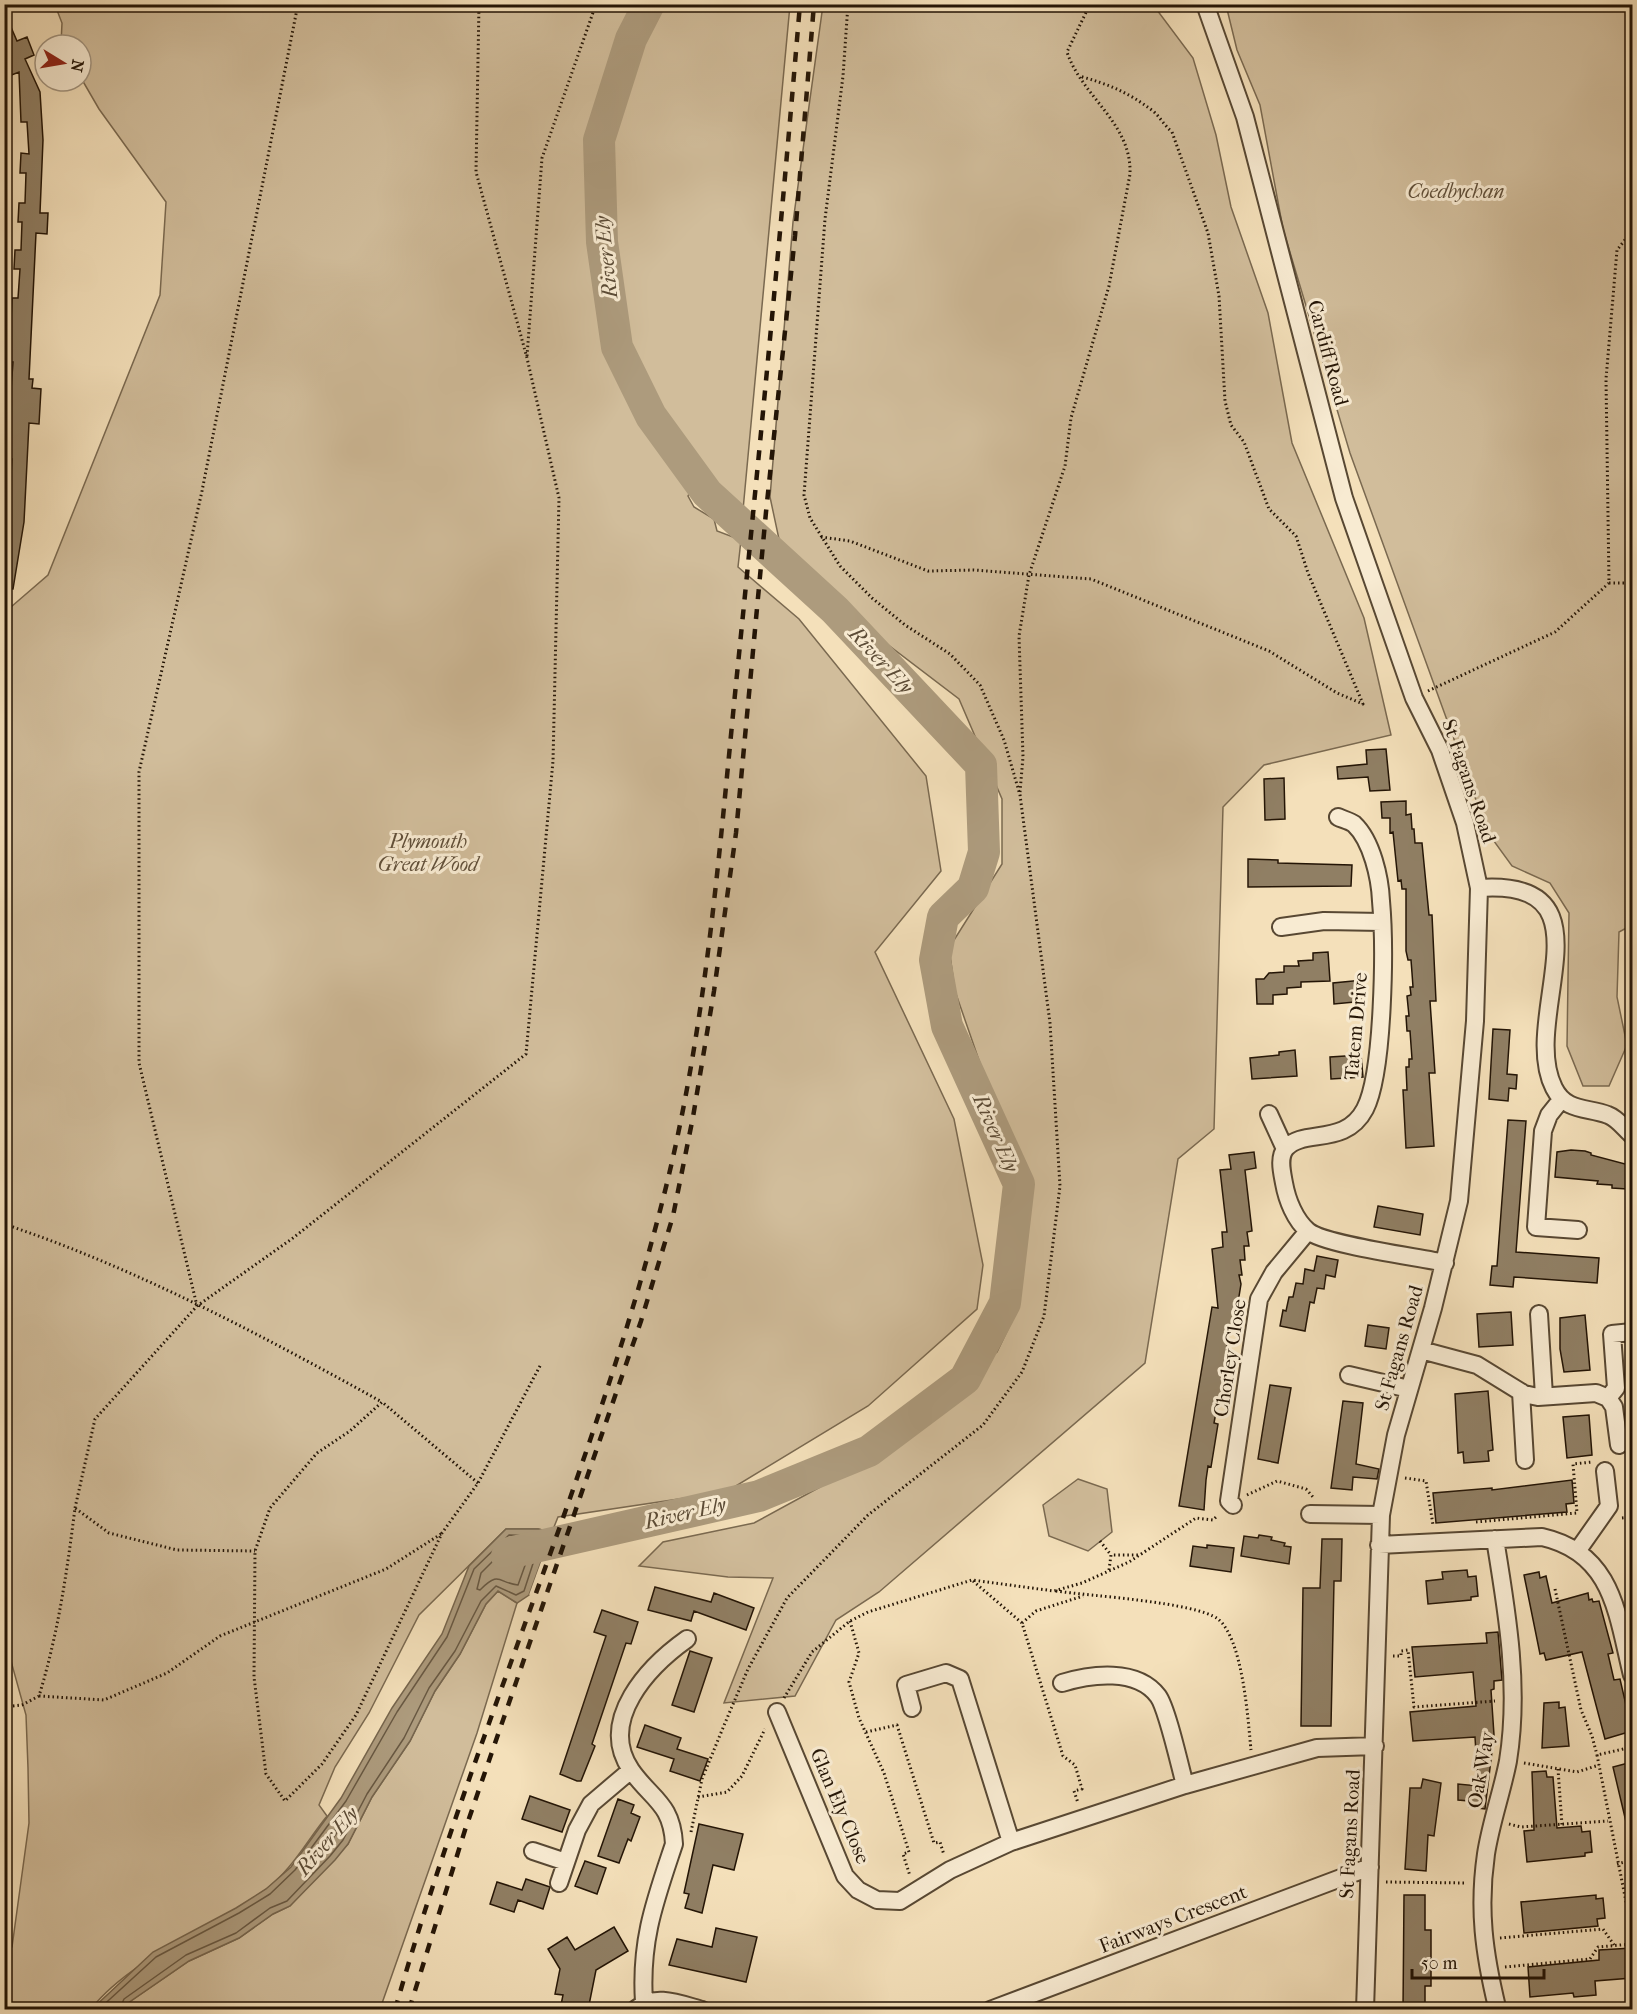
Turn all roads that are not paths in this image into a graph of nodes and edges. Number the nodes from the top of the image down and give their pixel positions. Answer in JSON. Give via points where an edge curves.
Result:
{"nodes":[{"id":1,"x":1205,"y":4,"type":"edge"},
{"id":2,"x":1417,"y":703,"type":"joint"},
{"id":3,"x":1338,"y":817,"type":"dead end"},
{"id":4,"x":1479,"y":888,"type":"junction"},
{"id":5,"x":1382,"y":922,"type":"junction"},
{"id":6,"x":1281,"y":927,"type":"dead end"},
{"id":7,"x":1561,"y":1100,"type":"junction"},
{"id":8,"x":1269,"y":1114,"type":"dead end"},
{"id":9,"x":1632,"y":1135,"type":"edge"},
{"id":10,"x":1285,"y":1149,"type":"junction"},
{"id":11,"x":1578,"y":1230,"type":"dead end"},
{"id":12,"x":1308,"y":1231,"type":"junction"},
{"id":13,"x":1445,"y":1263,"type":"junction"},
{"id":14,"x":1539,"y":1314,"type":"dead end"},
{"id":15,"x":1632,"y":1332,"type":"edge"},
{"id":16,"x":1420,"y":1350,"type":"junction"},
{"id":17,"x":1349,"y":1374,"type":"dead end"},
{"id":18,"x":1409,"y":1389,"type":"junction"},
{"id":19,"x":1521,"y":1392,"type":"junction"},
{"id":20,"x":1544,"y":1396,"type":"junction"},
{"id":21,"x":1608,"y":1398,"type":"junction"},
{"id":22,"x":1623,"y":1438,"type":"edge"},
{"id":23,"x":1526,"y":1460,"type":"dead end"},
{"id":24,"x":1601,"y":1467,"type":"road end"},
{"id":25,"x":1231,"y":1503,"type":"road end"},
{"id":26,"x":1310,"y":1514,"type":"dead end"},
{"id":27,"x":1381,"y":1515,"type":"junction"},
{"id":28,"x":1495,"y":1539,"type":"junction"},
{"id":29,"x":1378,"y":1545,"type":"junction"},
{"id":30,"x":1578,"y":1550,"type":"junction"},
{"id":31,"x":687,"y":1638,"type":"dead end"},
{"id":32,"x":1632,"y":1675,"type":"edge"},
{"id":33,"x":1062,"y":1683,"type":"dead end"},
{"id":34,"x":912,"y":1708,"type":"dead end"},
{"id":35,"x":777,"y":1712,"type":"road end"},
{"id":36,"x":1375,"y":1746,"type":"junction"},
{"id":37,"x":632,"y":1770,"type":"junction"},
{"id":38,"x":1185,"y":1785,"type":"junction"},
{"id":39,"x":1011,"y":1842,"type":"junction"},
{"id":40,"x":533,"y":1851,"type":"dead end"},
{"id":41,"x":566,"y":1862,"type":"junction"},
{"id":42,"x":1370,"y":1874,"type":"junction"},
{"id":43,"x":559,"y":1882,"type":"dead end"},
{"id":44,"x":640,"y":2006,"type":"edge"},
{"id":45,"x":1497,"y":2007,"type":"dead end"},
{"id":46,"x":702,"y":2010,"type":"edge"},
{"id":47,"x":990,"y":2010,"type":"edge"},
{"id":48,"x":1365,"y":2010,"type":"edge"}],
"edges":[{"from":1,"to":2,"type":"street","name":"Cardiff Road","via":[[1245,117],[1344,498]]},
{"from":2,"to":4,"type":"street","name":"St Fagans Road","via":[[1440,750],[1465,823]]},
{"from":3,"to":5,"type":"street","name":"Tatem Drive","via":[[1354,824],[1372,856]]},
{"from":4,"to":7,"type":"street","via":[[1503,886],[1522,890],[1541,899],[1551,913],[1555,932],[1546,1061],[1548,1075]]},
{"from":4,"to":13,"type":"street","name":"St Fagans Road","via":[[1463,1168]]},
{"from":5,"to":6,"type":"street","via":[[1324,921]]},
{"from":5,"to":10,"type":"street","name":"Tatem Drive","via":[[1379,1017],[1369,1100],[1353,1124],[1341,1131],[1293,1143]]},
{"from":7,"to":9,"type":"street","via":[[1576,1109],[1610,1115]]},
{"from":7,"to":11,"type":"street","via":[[1543,1131],[1536,1227]]},
{"from":8,"to":10,"type":"street"},
{"from":10,"to":12,"type":"street","via":[[1282,1160],[1286,1192]]},
{"from":12,"to":13,"type":"street","via":[[1329,1240]]},
{"from":12,"to":25,"type":"street","name":"Chorley Close","via":[[1274,1272],[1259,1299]]},
{"from":13,"to":16,"type":"street","name":"St Fagans Road"},
{"from":14,"to":20,"type":"street"},
{"from":15,"to":21,"type":"street","via":[[1612,1334],[1616,1388]]},
{"from":16,"to":18,"type":"street","name":"St Fagans Road"},
{"from":16,"to":19,"type":"street","via":[[1477,1365]]},
{"from":17,"to":18,"type":"street"},
{"from":18,"to":27,"type":"street","name":"St Fagans Road"},
{"from":19,"to":20,"type":"street"},
{"from":19,"to":23,"type":"street"},
{"from":20,"to":21,"type":"street","via":[[1596,1393]]},
{"from":21,"to":22,"type":"street"},
{"from":24,"to":30,"type":"street","via":[[1608,1506]]},
{"from":26,"to":27,"type":"street"},
{"from":27,"to":29,"type":"street","name":"St Fagans Road"},
{"from":28,"to":29,"type":"street"},
{"from":28,"to":30,"type":"street","via":[[1542,1537]]},
{"from":28,"to":45,"type":"street","name":"Oak Way","via":[[1509,1625],[1512,1700],[1508,1760],[1483,1883],[1483,1940]]},
{"from":29,"to":36,"type":"street","name":"St Fagans Road"},
{"from":30,"to":32,"type":"street","via":[[1595,1565],[1608,1585]]},
{"from":31,"to":37,"type":"street","via":[[648,1673],[624,1712],[619,1731],[623,1754]]},
{"from":33,"to":38,"type":"street","via":[[1102,1675],[1148,1686],[1159,1698]]},
{"from":34,"to":39,"type":"street","via":[[906,1685],[946,1673],[960,1679]]},
{"from":35,"to":39,"type":"street","name":"Glan Ely Close","via":[[845,1876],[858,1890],[877,1900],[900,1901],[950,1870]]},
{"from":36,"to":38,"type":"street","name":"Glan Ely Close","via":[[1317,1748]]},
{"from":36,"to":42,"type":"street","name":"St Fagans Road"},
{"from":37,"to":41,"type":"street","via":[[591,1804]]},
{"from":37,"to":44,"type":"street","via":[[670,1816],[674,1844],[645,1936]]},
{"from":38,"to":39,"type":"street","name":"Glan Ely Close"},
{"from":40,"to":41,"type":"street"},
{"from":41,"to":43,"type":"street"},
{"from":42,"to":47,"type":"street","name":"Fairways Crescent"},
{"from":42,"to":48,"type":"street","name":"St Fagans Road"},
{"from":44,"to":46,"type":"street","via":[[656,2000]]}]}
